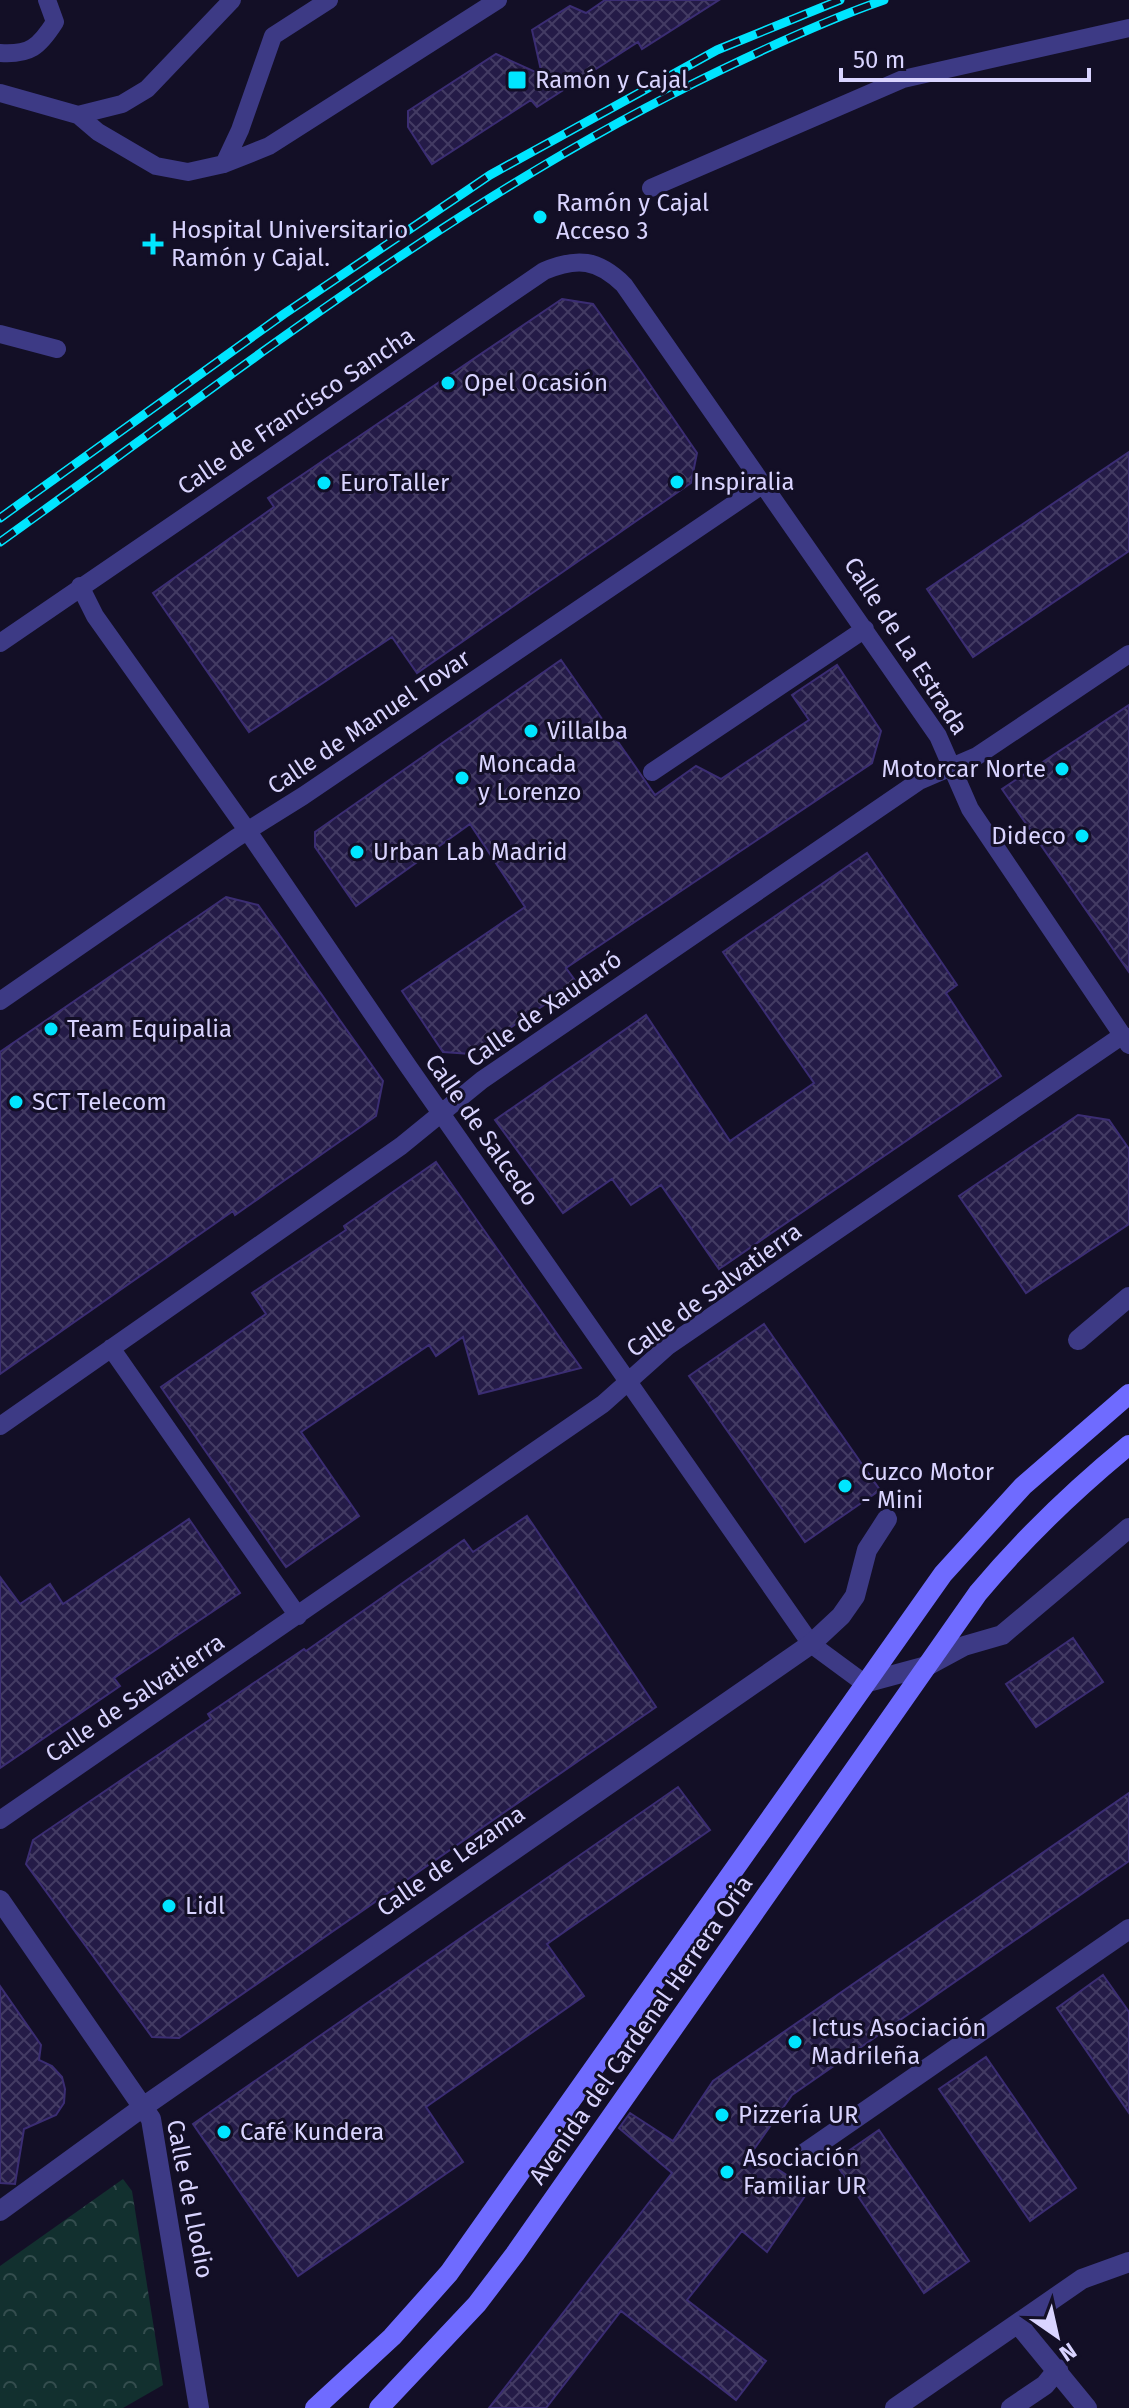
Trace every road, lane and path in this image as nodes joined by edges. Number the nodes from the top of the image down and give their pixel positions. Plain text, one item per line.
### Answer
1 (47, 0) edge
2 (232, 0) edge
3 (329, 0) edge
4 (498, 0) edge
5 (1129, 28) edge
6 (0, 53) edge
7 (0, 93) edge
8 (78, 115) junction
9 (224, 164) junction
10 (651, 188) dead end
11 (624, 285) joint
12 (0, 334) edge
13 (57, 349) dead end
14 (765, 483) junction
15 (80, 586) junction
16 (865, 629) junction
17 (0, 643) edge
18 (1129, 654) edge
19 (953, 768) junction
20 (652, 772) dead end
21 (247, 830) junction
22 (0, 1001) edge
23 (1126, 1040) edge
24 (441, 1112) junction
25 (1129, 1297) edge
26 (1078, 1340) dead end
27 (111, 1348) junction
28 (630, 1381) junction
29 (1129, 1394) edge
30 (0, 1426) edge
31 (1129, 1445) edge
32 (887, 1519) dead end
33 (1129, 1528) edge
34 (298, 1616) junction
35 (811, 1644) junction
36 (927, 1666) junction
37 (864, 1683) junction
38 (0, 1820) edge
39 (0, 1900) edge
40 (1129, 1929) edge
41 (143, 2107) junction
42 (805, 2153) dead end
43 (0, 2211) edge
44 (1129, 2262) edge
45 (1018, 2324) junction
46 (1058, 2369) junction
47 (199, 2408) edge
48 (315, 2408) edge
49 (379, 2408) edge
50 (895, 2408) edge
51 (1011, 2408) edge
52 (1087, 2408) edge

1 - 6 lane
2 - 8 lane
3 - 9 lane
4 - 9 lane
5 - 10 lane
7 - 8 lane
8 - 9 lane
11 - 14 lane, Calle de La Estrada
11 - 15 lane, Calle de Francisco Sancha
12 - 13 lane
14 - 16 lane, Calle de La Estrada
14 - 21 lane, Calle de Manuel Tovar
15 - 17 lane, Calle de Francisco Sancha
15 - 21 lane, Calle de Salcedo
16 - 19 lane, Calle de La Estrada
16 - 20 lane
18 - 19 lane, Calle de Xaudaró
19 - 23 lane, Calle de La Estrada
19 - 24 lane, Calle de Xaudaró
21 - 22 lane, Calle de Manuel Tovar
21 - 24 lane, Calle de Salcedo
23 - 28 lane, Calle de Salvatierra
24 - 27 lane, Calle de Xaudaró
24 - 28 lane, Calle de Salcedo
25 - 26 street
27 - 30 lane, Calle de Xaudaró
27 - 34 lane
28 - 34 lane, Calle de Salvatierra
28 - 35 lane, Calle de Salcedo
29 - 37 main road, Avenida del Cardenal Herrera Oria
31 - 36 main road, Avenida del Cardenal Herrera Oria
32 - 35 street, Calle de Lezama
33 - 36 street, Avenida del Cardenal Herrera Oria
34 - 38 lane, Calle de Salvatierra
35 - 37 lane, Calle de Salcedo
35 - 41 street, Calle de Lezama
36 - 37 street, Avenida del Cardenal Herrera Oria
36 - 49 main road, Avenida del Cardenal Herrera Oria
37 - 48 main road, Avenida del Cardenal Herrera Oria
39 - 41 street, Calle de Llodio
40 - 42 street
41 - 43 street, Calle de Lezama
41 - 47 street, Calle de Llodio
44 - 45 street
45 - 46 street
45 - 50 street
46 - 51 street
46 - 52 street

